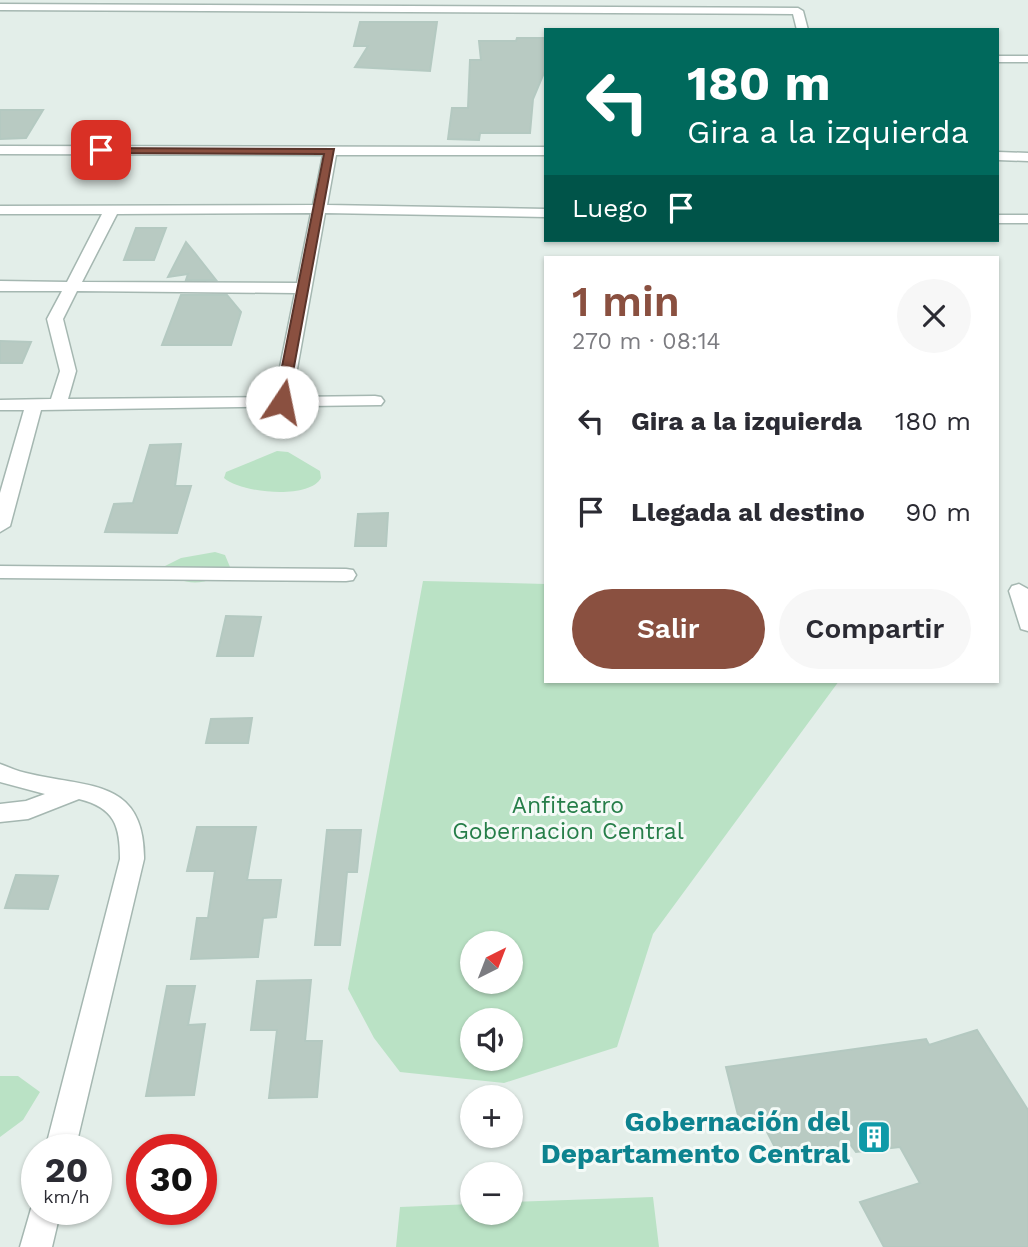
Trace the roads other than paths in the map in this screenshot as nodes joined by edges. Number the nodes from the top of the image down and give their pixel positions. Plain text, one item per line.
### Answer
1 (0, 7) edge
2 (802, 28) edge
3 (999, 59) edge
4 (1028, 59) edge
5 (0, 150) edge
6 (330, 151) junction
7 (544, 151) edge
8 (999, 156) edge
9 (1028, 157) edge
10 (319, 209) junction
11 (0, 210) edge
12 (111, 211) junction
13 (544, 214) edge
14 (999, 219) edge
15 (1028, 219) edge
16 (0, 286) edge
17 (73, 286) junction
18 (304, 288) junction
19 (375, 401) dead end
20 (282, 402) junction
21 (0, 405) edge
22 (34, 405) junction
23 (58, 405) junction
24 (0, 526) edge
25 (0, 572) edge
26 (346, 575) dead end
27 (1019, 591) dead end
28 (1028, 624) edge
29 (0, 773) edge
30 (78, 790) junction
31 (0, 813) edge
32 (64, 1134) edge
33 (42, 1225) edge
34 (36, 1247) edge

1 - 2 street
3 - 4 street
5 - 6 street
6 - 7 street
6 - 10 street
8 - 9 street
10 - 12 street
10 - 13 street
10 - 18 street
11 - 12 street
12 - 17 street
14 - 15 street
16 - 17 street
17 - 18 street
17 - 23 street
18 - 20 street
19 - 20 street
20 - 23 street
21 - 22 street
22 - 23 street
22 - 24 street
25 - 26 street
27 - 28 street
29 - 30 street
30 - 31 street
30 - 32 street
33 - 34 street

